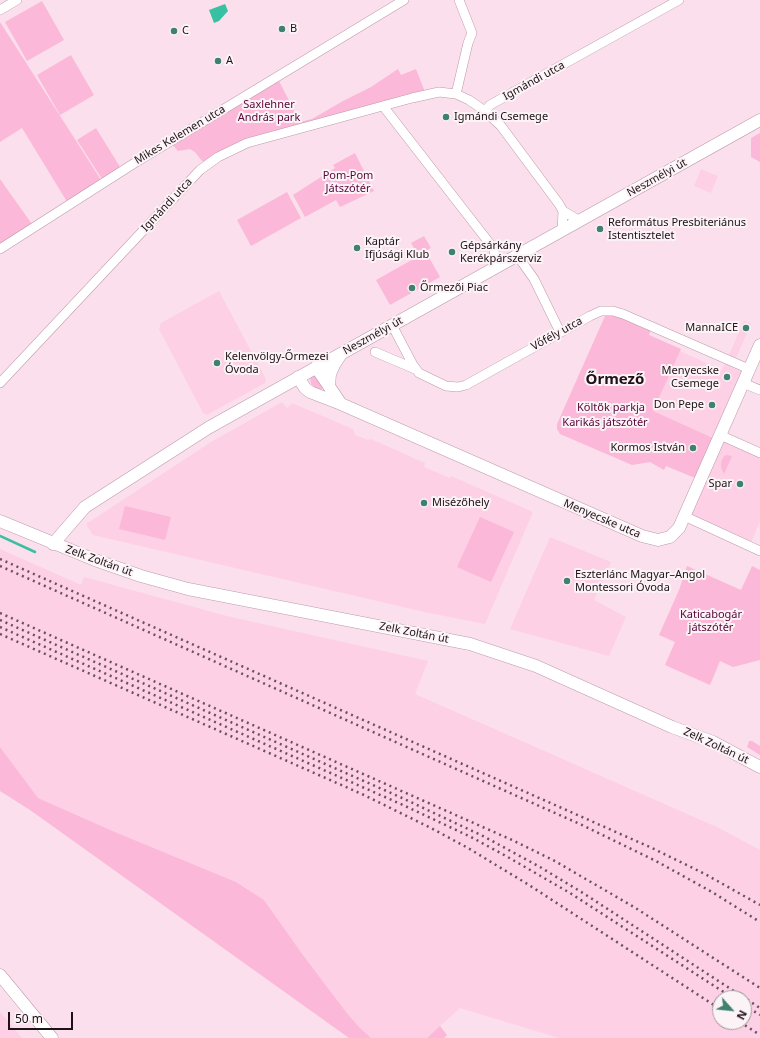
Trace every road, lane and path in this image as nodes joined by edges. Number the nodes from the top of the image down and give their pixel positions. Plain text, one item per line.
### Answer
1 (17, 0) edge
2 (404, 0) edge
3 (459, 0) edge
4 (679, 0) edge
5 (0, 10) edge
6 (456, 94) junction
7 (383, 106) junction
8 (485, 111) junction
9 (760, 120) edge
10 (563, 211) junction
11 (580, 221) junction
12 (562, 231) junction
13 (0, 249) edge
14 (522, 262) dead end
15 (500, 265) junction
16 (392, 325) junction
17 (560, 332) junction
18 (760, 345) edge
19 (375, 352) dead end
20 (342, 353) junction
21 (316, 367) junction
22 (415, 369) junction
23 (749, 369) junction
24 (298, 377) junction
25 (0, 383) edge
26 (743, 383) junction
27 (329, 386) junction
28 (760, 390) edge
29 (341, 404) junction
30 (720, 435) junction
31 (760, 453) edge
32 (684, 516) junction
33 (0, 521) edge
34 (53, 544) junction
35 (760, 551) edge
36 (760, 767) edge
37 (0, 975) edge
38 (52, 1038) edge

1 - 5 street
2 - 13 street, Mikes Kelemen utca
3 - 6 street
4 - 8 street, Igmándi utca
6 - 7 street, Igmándi utca
6 - 8 street, Igmándi utca
7 - 15 street
7 - 25 street, Igmándi utca
8 - 10 street
9 - 11 street, Neszmélyi út
10 - 11 street
10 - 12 street
11 - 12 street, Neszmélyi út
12 - 15 street, Neszmélyi út
14 - 17 street
15 - 16 street, Neszmélyi út
16 - 20 street, Neszmélyi út
16 - 22 street, Vőfély utca
17 - 22 street, Vőfély utca
17 - 23 street, Vőfély utca
18 - 23 street, Menyecske utca
19 - 22 street
20 - 21 street, Neszmélyi út
20 - 27 street
21 - 24 street, Neszmélyi út
21 - 27 street
23 - 26 street, Menyecske utca
24 - 29 street, Menyecske utca
24 - 34 street, Neszmélyi út
26 - 28 street
26 - 30 street, Menyecske utca
27 - 29 street
29 - 32 street, Menyecske utca
30 - 31 street
30 - 32 street, Menyecske utca
32 - 35 street
33 - 34 street
34 - 36 street, Zelk Zoltán út
37 - 38 street

